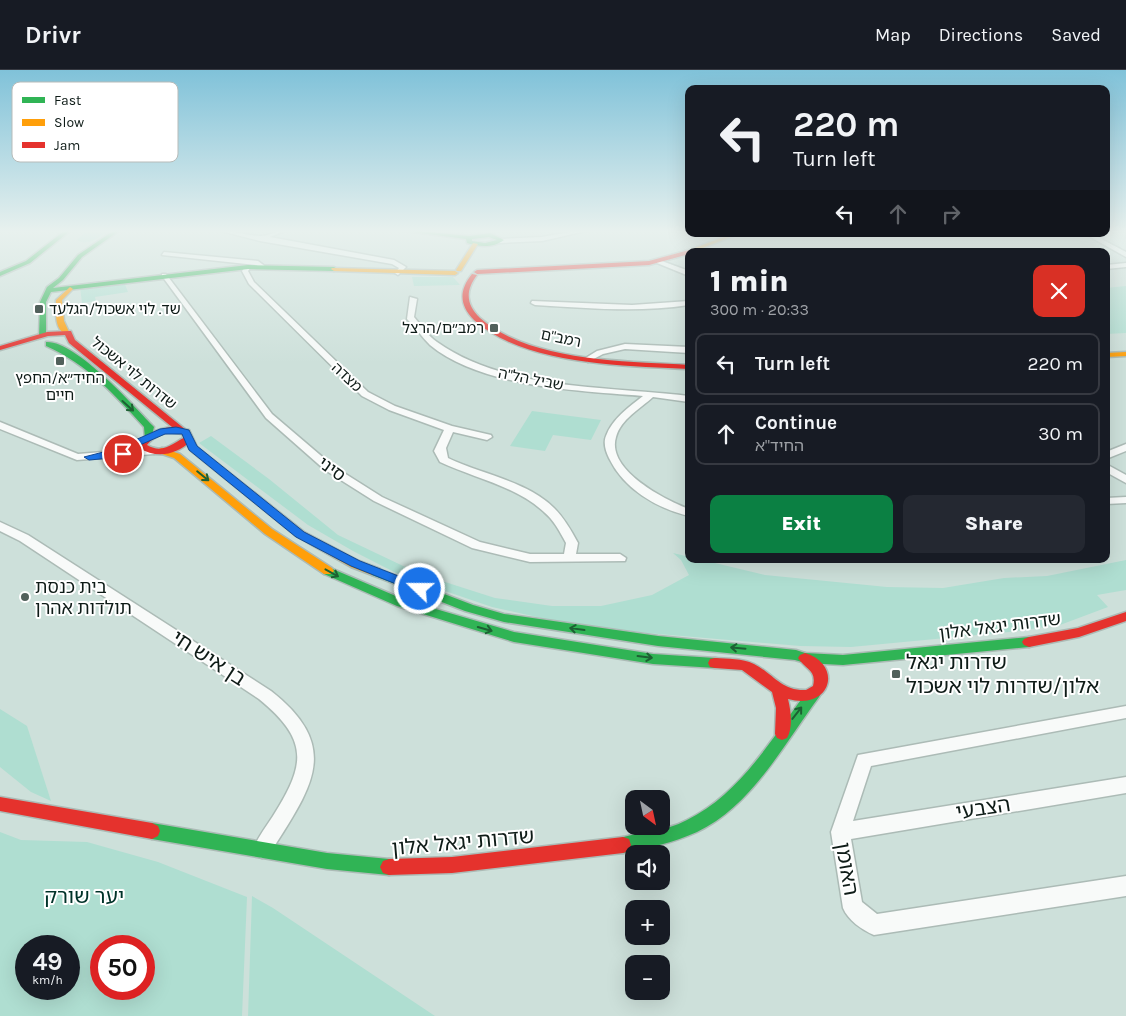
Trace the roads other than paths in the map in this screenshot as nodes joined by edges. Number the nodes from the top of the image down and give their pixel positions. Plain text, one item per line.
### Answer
1 (63, 275) edge
2 (76, 275) edge
3 (163, 275) edge
4 (164, 275) edge
5 (247, 275) edge
6 (467, 275) edge
7 (74, 285) junction
8 (52, 287) junction
9 (413, 299) dead end
10 (536, 302) dead end
11 (685, 304) edge
12 (67, 335) junction
13 (43, 341) junction
14 (685, 350) edge
15 (1126, 354) edge
16 (1110, 355) edge
17 (588, 358) junction
18 (685, 367) edge
19 (650, 396) junction
20 (685, 399) edge
21 (0, 425) edge
22 (450, 428) junction
23 (185, 435) junction
24 (487, 437) dead end
25 (147, 438) junction
26 (1126, 447) edge
27 (158, 451) junction
28 (1110, 454) edge
29 (89, 457) junction
30 (1110, 469) edge
31 (1126, 480) edge
32 (1126, 500) edge
33 (1110, 501) edge
34 (685, 512) edge
35 (0, 526) edge
36 (620, 558) dead end
37 (569, 559) junction
38 (1126, 616) edge
39 (786, 654) junction
40 (805, 658) junction
41 (875, 658) junction
42 (770, 682) junction
43 (823, 682) junction
44 (779, 690) junction
45 (814, 694) junction
46 (1126, 712) edge
47 (782, 734) junction
48 (1126, 785) edge
49 (0, 804) edge
50 (0, 811) edge
51 (47, 813) junction
52 (840, 832) junction
53 (262, 848) junction
54 (1126, 886) edge

1 - 8 main road
2 - 7 main road
3 - 7 main road
4 - 37 street, סיני
5 - 22 street, מצדה
6 - 17 main road, רמב"ם
7 - 8 main road
7 - 12 main road
8 - 13 main road
9 - 19 street, שביל הל"ה
10 - 11 street
12 - 13 main road
12 - 23 main road, שדרות לוי אשכול
13 -> 25 main road, שדרות לוי אשכול
14 - 17 street
15 - 16 main road
17 - 18 main road, רמב"ם
19 - 20 street, שביל הל"ה
19 - 34 street
21 - 29 street
22 - 24 street, מצדה
22 - 37 street
23 - 25 main road
23 - 27 main road
39 -> 23 main road, שדרות לוי אשכול
25 - 27 main road
25 - 29 street
26 - 28 street
27 - 29 street
27 -> 42 main road
30 - 31 street
32 - 33 street
35 - 53 street, בן איש חי
36 - 37 street, סיני
38 - 41 main road, שדרות יגאל אלון
39 - 40 main road
39 - 42 main road
40 - 41 main road, שדרות יגאל אלון
40 - 43 main road
41 - 43 main road, שדרות יגאל אלון
42 - 44 main road
43 - 45 main road
44 - 45 main road
44 - 47 main road
47 -> 45 main road, שדרות יגאל אלון
46 - 52 street, האומן
47 - 53 main road, שדרות יגאל אלון
48 - 52 street, הצבעי
49 - 51 main road, שדרות יגאל אלון
50 - 51 main road, שדרות יגאל אלון
51 - 53 main road, שדרות יגאל אלון
52 - 54 street, האומן

